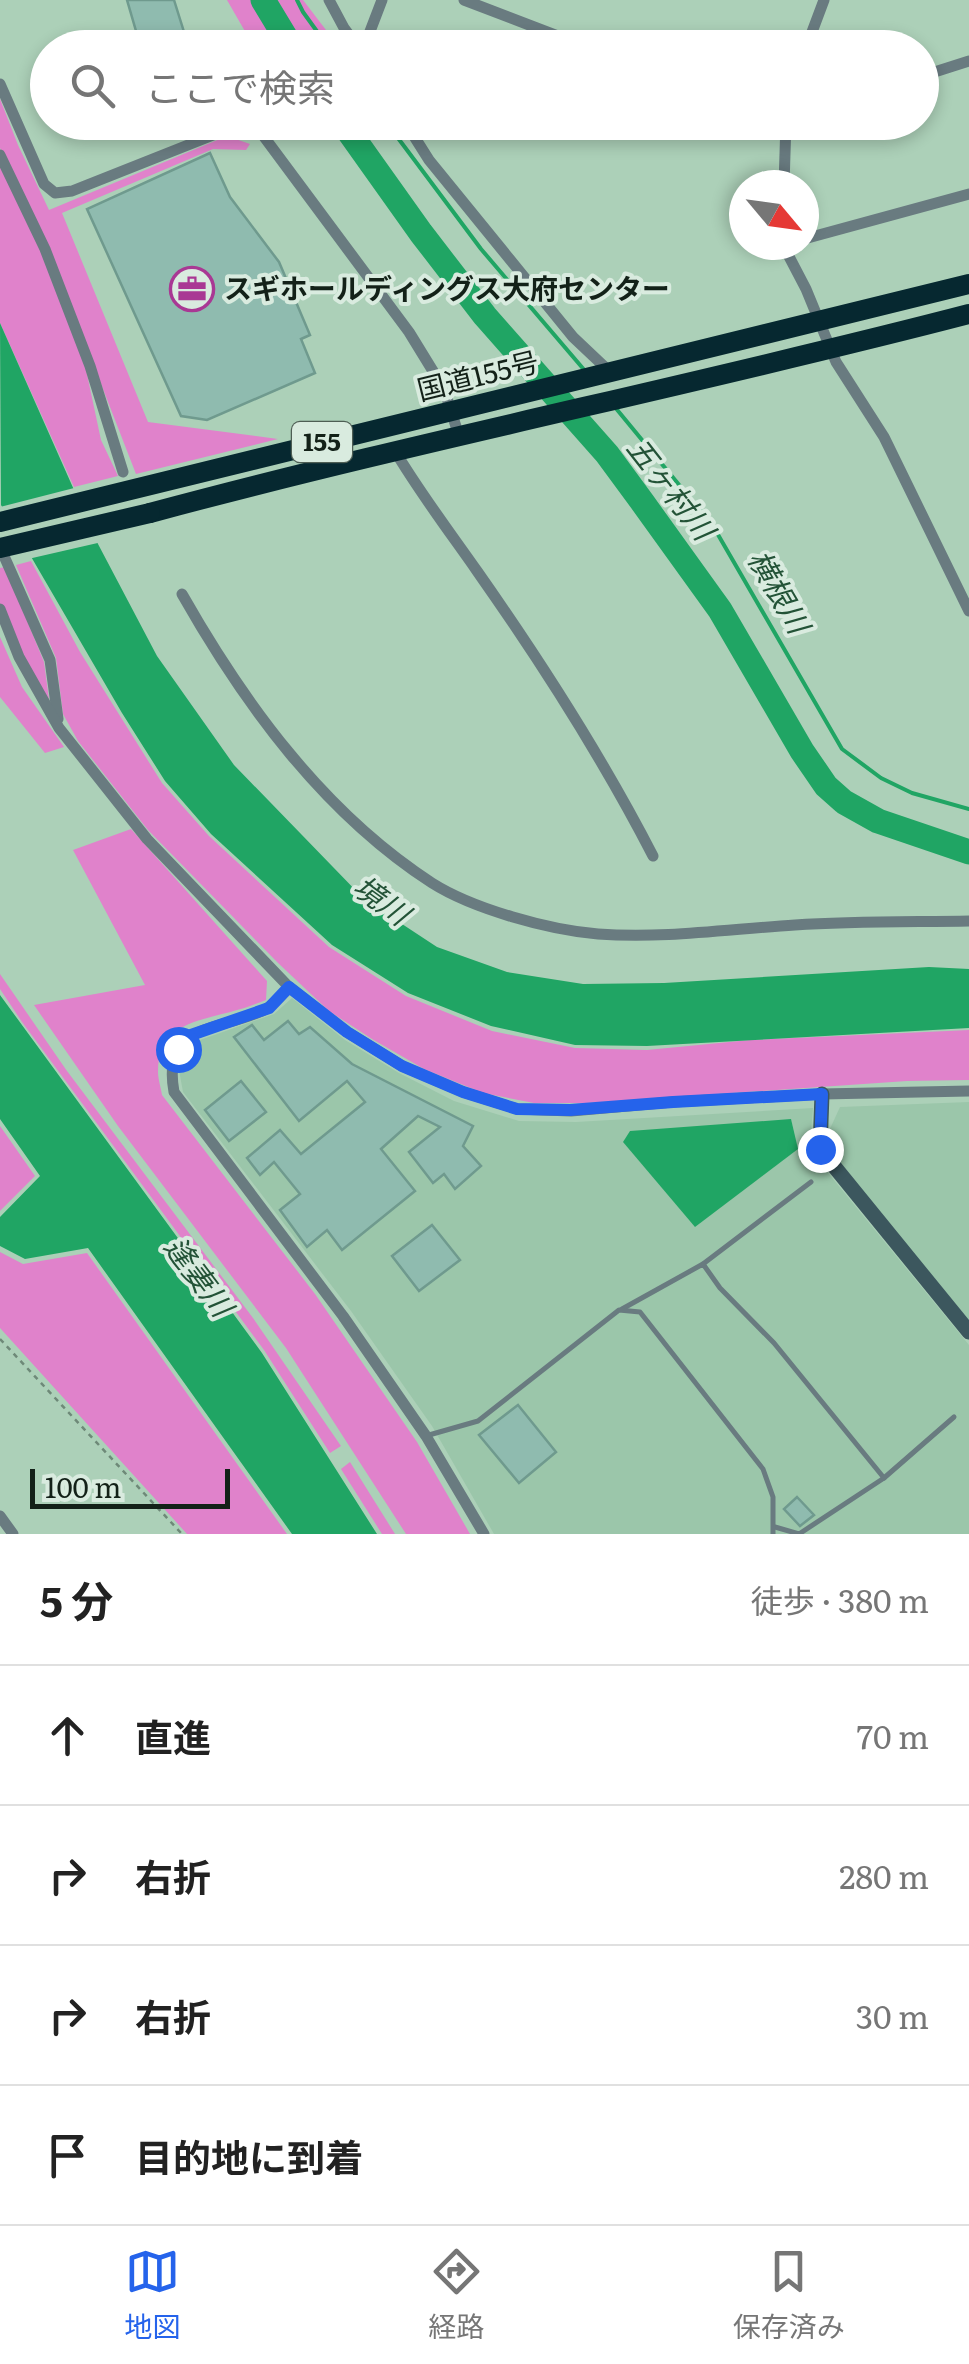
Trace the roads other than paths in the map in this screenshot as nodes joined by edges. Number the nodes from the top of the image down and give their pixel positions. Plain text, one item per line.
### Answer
1 (329, 0) edge
2 (382, 0) edge
3 (464, 0) edge
4 (824, 0) edge
5 (345, 30) edge
6 (370, 30) edge
7 (542, 30) edge
8 (813, 30) edge
9 (969, 61) edge
10 (939, 71) edge
11 (0, 84) edge
12 (204, 140) edge
13 (264, 140) edge
14 (416, 140) edge
15 (785, 140) edge
16 (0, 155) edge
17 (784, 170) edge
18 (969, 194) edge
19 (819, 234) edge
20 (791, 260) edge
21 (969, 284) edge
22 (969, 314) edge
23 (819, 321) junction
24 (831, 350) junction
25 (607, 373) junction
26 (451, 411) junction
27 (458, 436) junction
28 (395, 451) junction
29 (121, 482) junction
30 (0, 522) edge
31 (0, 547) edge
32 (182, 594) dead end
33 (0, 608) edge
34 (969, 611) edge
35 (59, 728) junction
36 (653, 856) dead end
37 (969, 922) edge
38 (289, 987) junction
39 (969, 1091) edge
40 (822, 1094) junction
41 (811, 1182) dead end
42 (703, 1264) junction
43 (619, 1310) junction
44 (969, 1332) edge
45 (954, 1418) dead end
46 (426, 1436) junction
47 (884, 1478) junction
48 (0, 1516) edge
49 (774, 1530) edge
50 (13, 1534) edge
51 (484, 1534) edge

1 - 5 street
2 - 6 street
3 - 7 street
4 - 8 street
9 - 10 street
11 - 12 street
13 - 26 street
14 - 25 street
15 - 17 street
16 - 29 street
18 - 19 street
20 - 23 street
21 - 23 highway, 国道155号 / 155
22 - 24 highway, 国道155号 / 155
23 - 24 street
23 - 25 highway, 国道155号 / 155
24 - 27 highway, 国道155号 / 155
24 - 34 street
25 - 26 highway, 国道155号 / 155
26 - 27 street
26 - 29 highway, 国道155号 / 155
27 - 28 highway, 国道155号 / 155
28 - 31 highway, 国道155号 / 155, bridge
28 - 36 street
29 - 30 highway, 国道155号 / 155
31 - 35 street
32 - 37 street
33 - 35 street
35 - 38 street
38 - 40 street
38 - 46 street
39 - 40 street
40 - 44 street
41 - 42 lane
42 - 43 lane
42 - 47 lane
43 - 46 lane
43 - 49 lane
45 - 47 lane
46 - 51 street
47 - 49 lane
48 - 50 street

